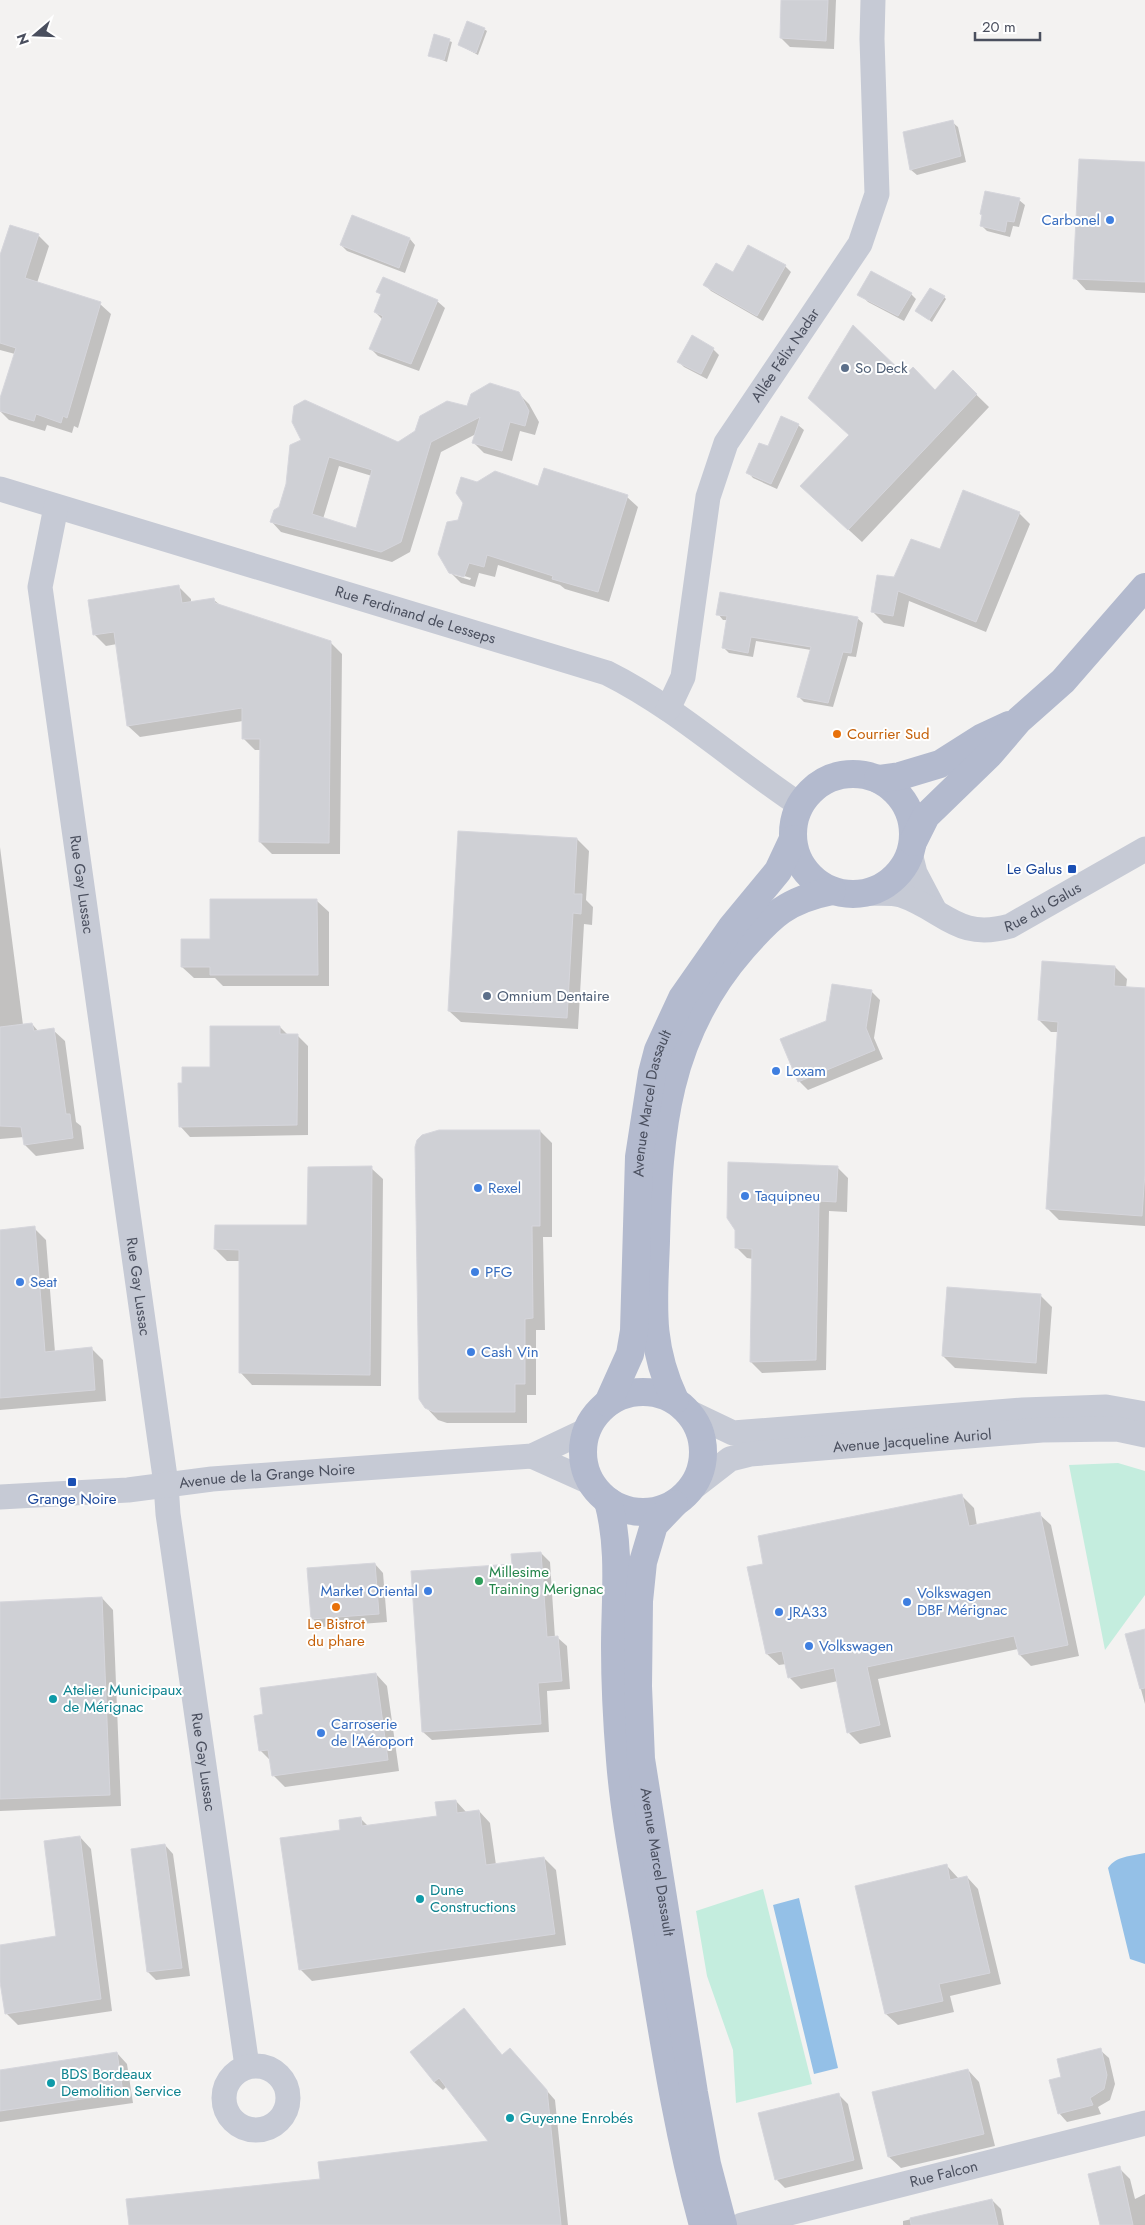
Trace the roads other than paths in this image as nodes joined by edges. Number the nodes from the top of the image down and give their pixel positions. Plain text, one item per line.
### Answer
1 (873, 0) edge
2 (0, 489) edge
3 (56, 507) junction
4 (1145, 587) edge
5 (668, 709) junction
6 (1019, 720) junction
7 (878, 779) junction
8 (800, 805) junction
9 (793, 839) junction
10 (912, 847) junction
11 (1145, 850) edge
12 (832, 891) junction
13 (866, 893) junction
14 (935, 911) junction
15 (608, 1403) junction
16 (682, 1406) junction
17 (1145, 1414) edge
18 (587, 1430) junction
19 (1145, 1435) edge
20 (532, 1456) junction
21 (166, 1484) junction
22 (600, 1492) junction
23 (0, 1497) edge
24 (682, 1497) junction
25 (247, 2066) dead end
26 (1145, 2123) edge
27 (704, 2225) edge
28 (723, 2225) edge
29 (742, 2225) edge

1 - 5 street, Allée Félix Nadar
2 - 3 street, Rue Ferdinand de Lesseps
3 - 5 street, Rue Ferdinand de Lesseps
3 - 21 street, Rue Gay Lussac
4 - 6 main road
5 - 8 street, Rue Ferdinand de Lesseps
6 - 7 main road
6 - 10 main road
7 - 8 main road
7 - 10 main road
8 - 9 main road
9 - 12 main road
9 - 15 main road, Avenue Marcel Dassault
10 - 13 main road
10 - 14 street, Rue du Galus
11 - 14 street, Rue du Galus
12 - 13 main road
12 - 16 main road, Avenue Marcel Dassault
13 - 14 street, Rue du Galus
15 - 16 main road
15 - 18 main road
16 - 17 street, Avenue Jacqueline Auriol
16 - 24 main road
18 - 20 street, Avenue de la Grange Noire
18 - 22 main road
19 - 24 street, Avenue Jacqueline Auriol
20 - 21 street, Avenue de la Grange Noire
20 - 22 street, Avenue de la Grange Noire
21 - 23 street, Avenue de la Grange Noire
21 - 25 street, Rue Gay Lussac
22 - 24 main road
22 - 27 main road, Avenue Marcel Dassault
24 - 28 main road, Avenue Marcel Dassault
26 - 29 street, Rue Falcon

